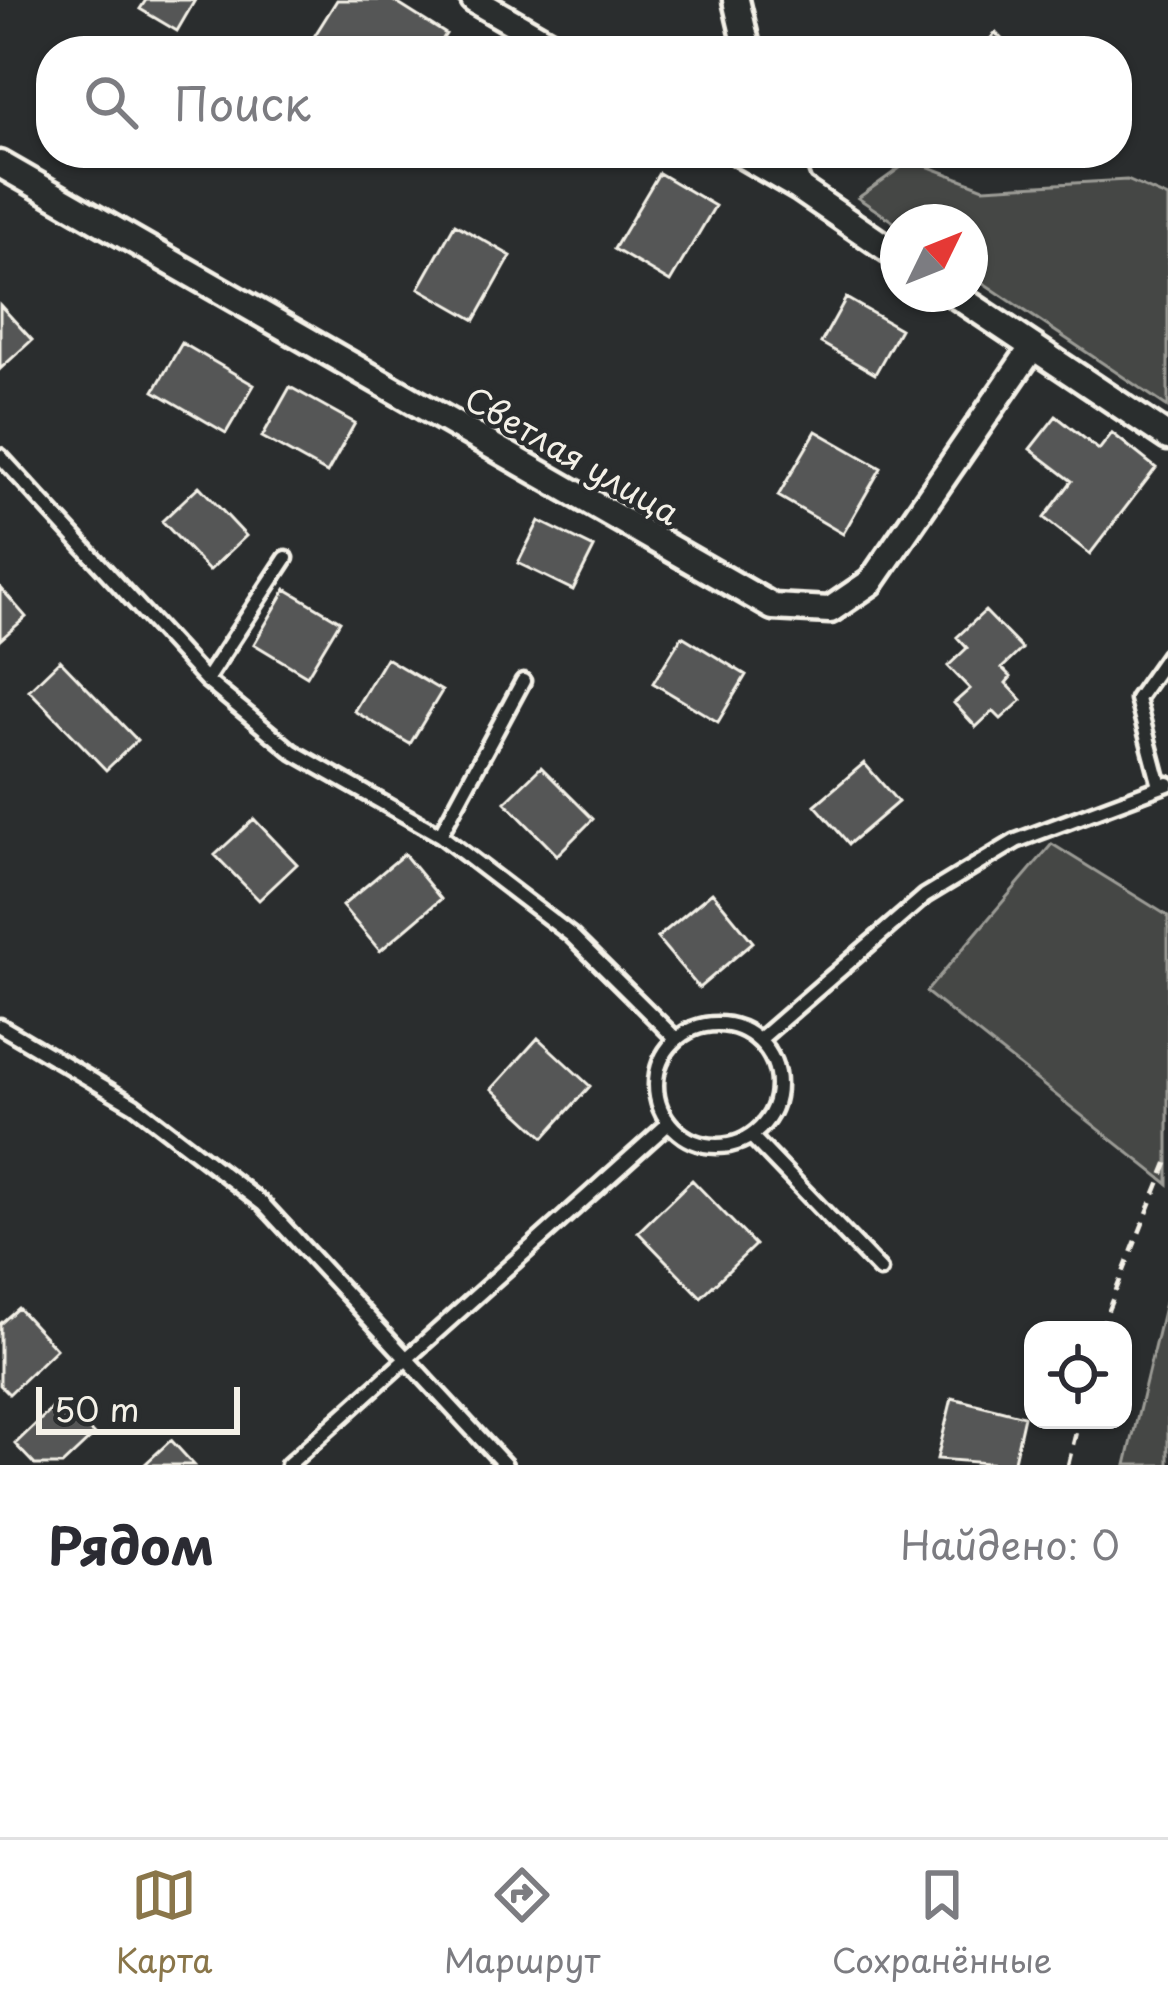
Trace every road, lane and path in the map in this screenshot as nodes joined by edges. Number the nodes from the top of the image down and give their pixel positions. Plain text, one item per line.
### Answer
1 (474, 0) edge
2 (736, 0) edge
3 (536, 36) edge
4 (744, 36) edge
5 (0, 164) edge
6 (765, 168) edge
7 (792, 168) edge
8 (799, 188) junction
9 (880, 244) edge
10 (980, 312) edge
11 (1032, 348) junction
12 (1168, 437) edge
13 (0, 456) edge
14 (286, 558) dead end
15 (1168, 656) edge
16 (206, 680) junction
17 (523, 681) dead end
18 (1164, 785) edge
19 (440, 836) junction
20 (0, 1026) edge
21 (676, 1039) junction
22 (758, 1040) junction
23 (668, 1124) junction
24 (752, 1137) junction
25 (1168, 1161) edge
26 (880, 1270) dead end
27 (1104, 1321) edge
28 (404, 1358) junction
29 (1076, 1429) edge
30 (288, 1465) edge
31 (505, 1465) edge
32 (1068, 1465) edge

1 - 3 street
2 - 4 street
5 - 11 street, Светлая улица
6 - 8 street
7 - 8 street
8 - 9 street
10 - 11 street
11 - 12 street
13 - 16 lane
14 - 16 lane
15 - 18 lane
16 - 19 lane
17 - 19 lane
18 - 22 lane
19 - 21 lane
20 - 28 lane
21 - 22 lane
21 - 23 lane
22 - 24 lane
23 - 24 lane
23 - 28 lane
24 - 26 lane
25 - 27 path
28 - 30 lane
28 - 31 lane
29 - 32 path

